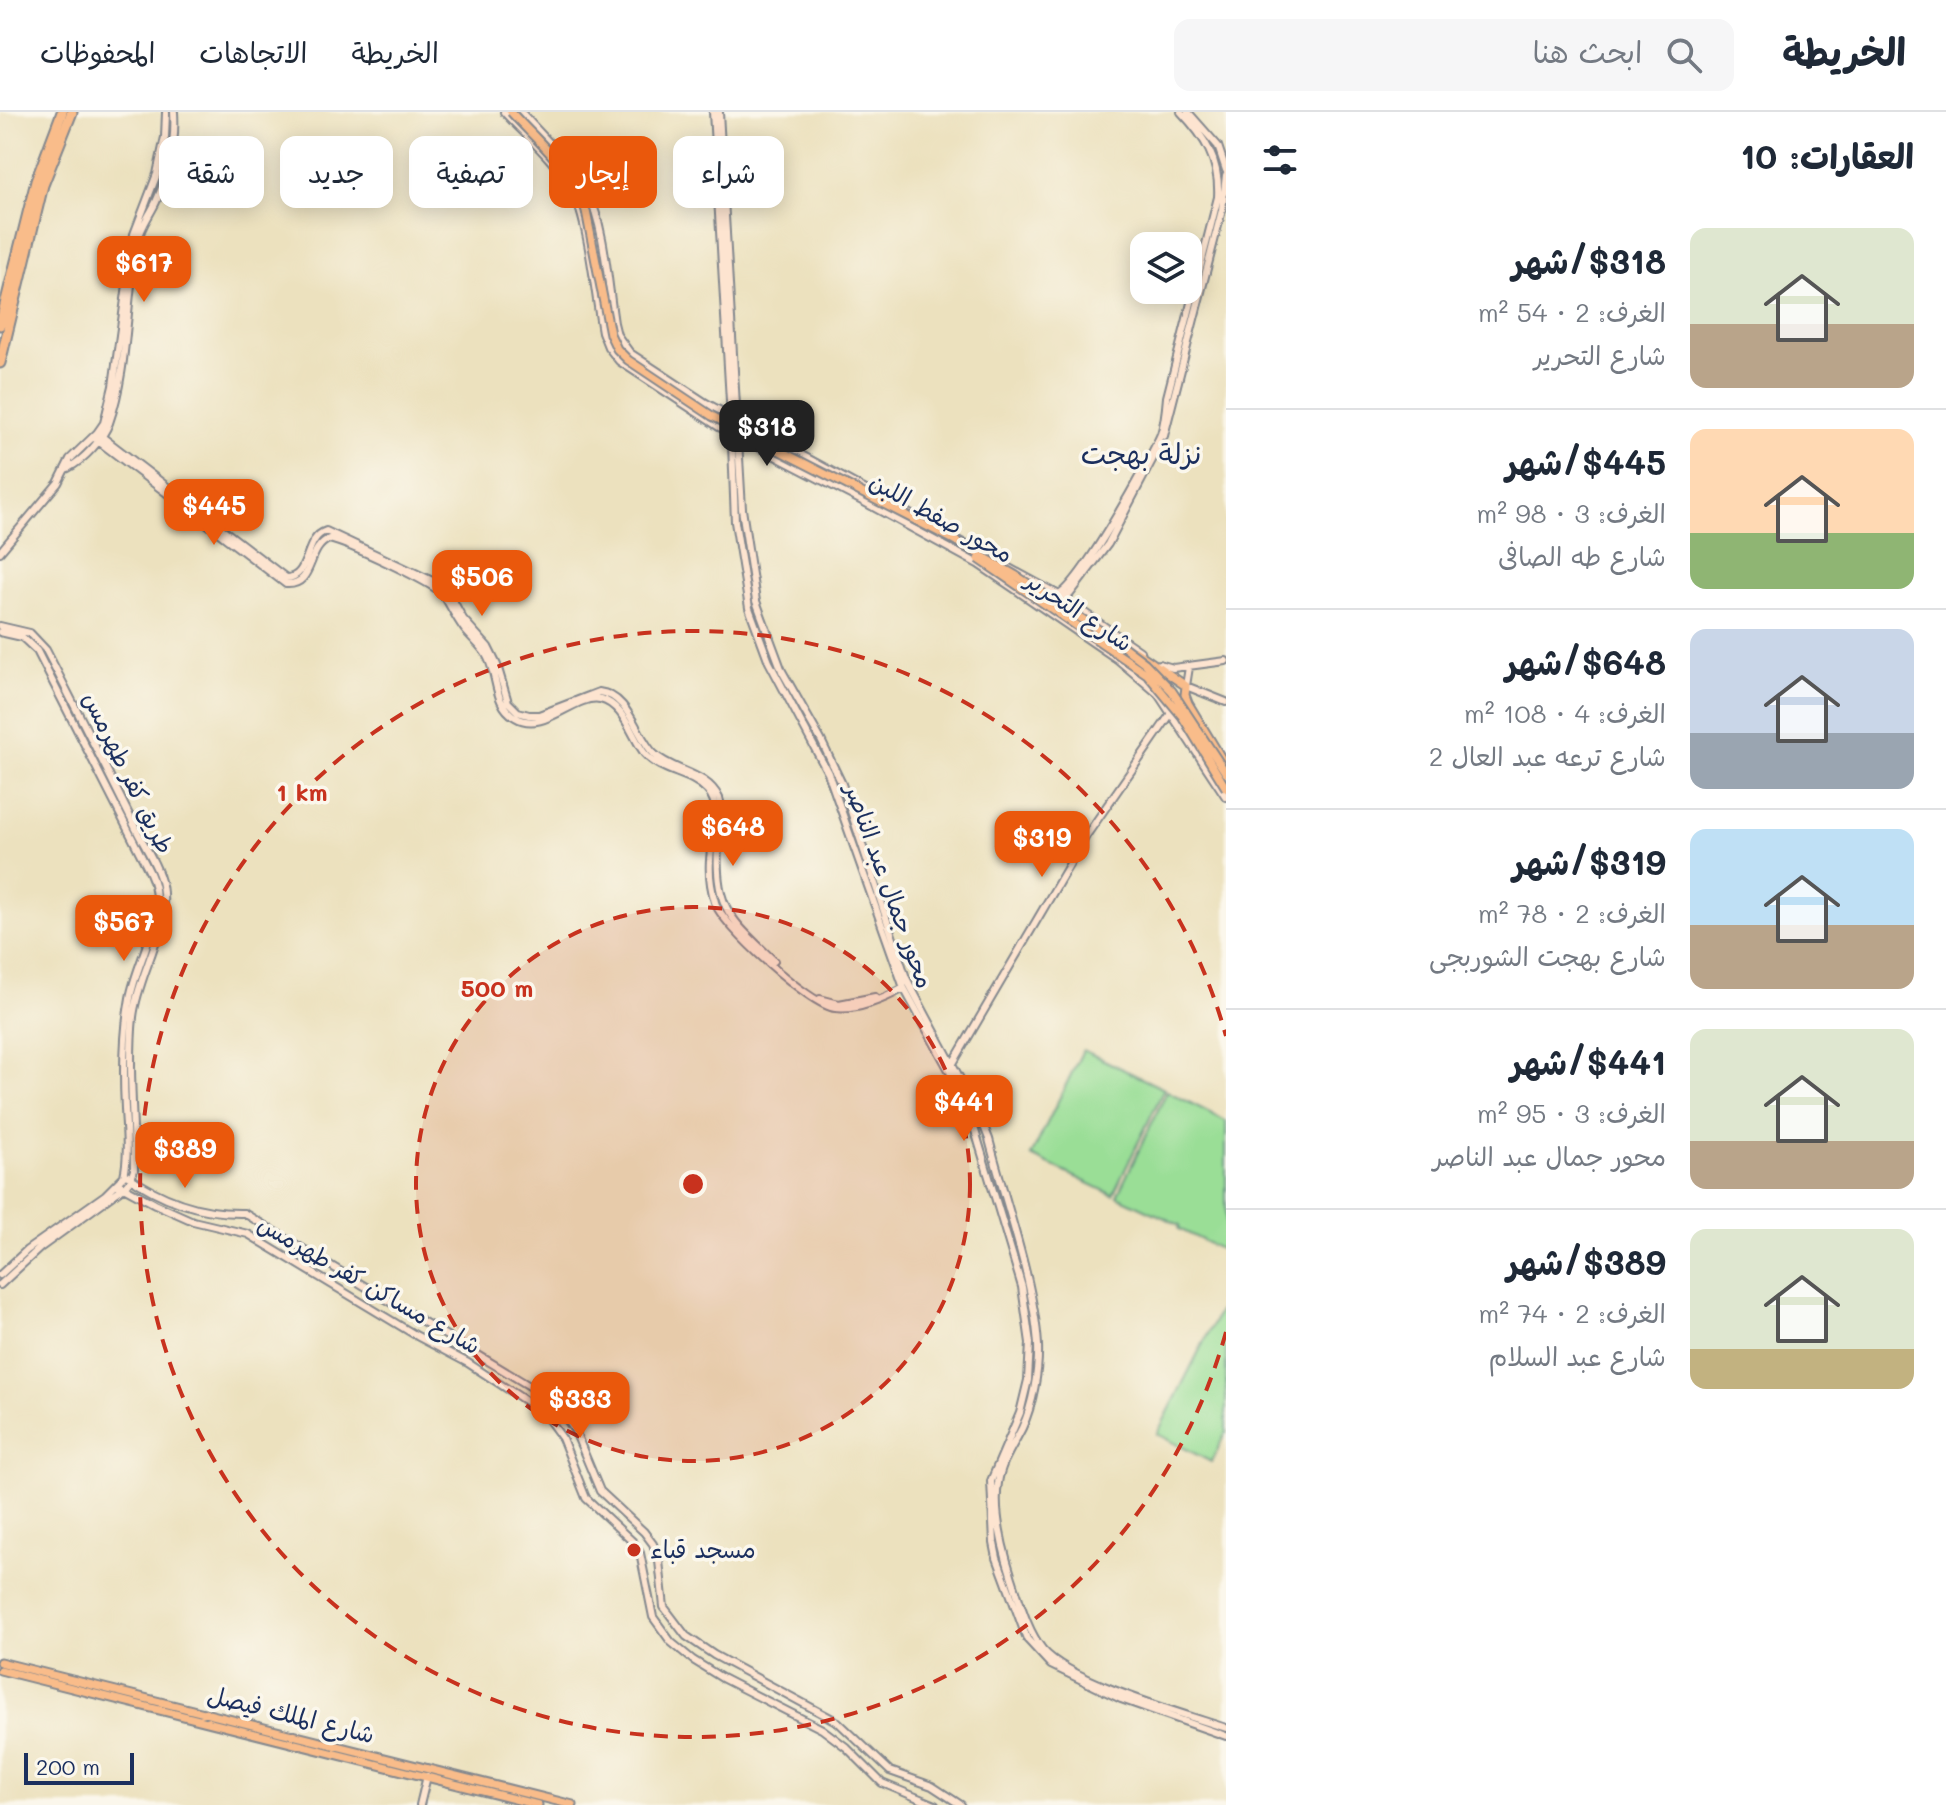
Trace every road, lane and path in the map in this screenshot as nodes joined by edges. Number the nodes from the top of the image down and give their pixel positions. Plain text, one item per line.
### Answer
1 (59, 112) edge
2 (72, 112) edge
3 (166, 112) edge
4 (174, 112) edge
5 (508, 112) edge
6 (521, 112) edge
7 (716, 112) edge
8 (1181, 112) edge
9 (1188, 112) edge
10 (1207, 136) junction
11 (47, 159) junction
12 (1226, 172) edge
13 (138, 228) junction
14 (1202, 272) joint
15 (15, 283) junction
16 (1194, 304) edge
17 (0, 325) edge
18 (0, 363) edge
19 (734, 420) junction
20 (735, 435) junction
21 (97, 437) junction
22 (198, 512) junction
23 (0, 552) edge
24 (424, 579) junction
25 (1059, 597) junction
26 (1033, 603) junction
27 (0, 626) edge
28 (0, 632) edge
29 (1118, 637) junction
30 (1226, 661) edge
31 (1187, 667) junction
32 (1186, 686) junction
33 (1226, 702) edge
34 (1172, 712) junction
35 (1226, 766) edge
36 (1226, 776) edge
37 (1226, 788) edge
38 (1226, 797) edge
39 (903, 987) junction
40 (953, 1063) junction
41 (949, 1070) junction
42 (128, 1177) junction
43 (121, 1186) junction
44 (0, 1275) edge
45 (0, 1285) edge
46 (1009, 1579) junction
47 (0, 1662) edge
48 (0, 1670) edge
49 (1226, 1728) edge
50 (1226, 1736) edge
51 (427, 1776) junction
52 (497, 1791) junction
53 (510, 1794) junction
54 (420, 1805) edge
55 (538, 1805) edge
56 (573, 1805) edge
57 (935, 1805) edge
58 (961, 1805) edge

1 - 11 highway
2 - 11 highway
3 - 13 street
4 - 13 street
5 - 20 street, شارع التحرير
5 - 25 main road, محور صفط اللبن, bridge
5 - 37 main road, محور صفط اللبن, bridge
6 - 19 street, شارع التحرير
7 - 19 street
8 - 10 street
9 - 10 street
10 - 12 street
10 - 14 street
11 - 15 highway
12 - 14 street
13 - 21 street
15 - 17 highway
15 - 18 highway
16 - 25 street
19 - 20 street
19 - 25 street, شارع التحرير
20 - 26 street, شارع التحرير
20 - 39 street, محور جمال عبد الناصر
20 - 40 street, محور جمال عبد الناصر
21 - 22 street
21 - 23 street
22 - 24 street
22 - 24 street
24 - 39 street
25 - 26 street
25 - 29 street, شارع التحرير
25 - 32 main road, bridge
25 - 36 main road, محور صفط اللبن, bridge
26 - 34 street, شارع التحرير
27 - 42 street, طريق كفر طهرمس
28 - 42 street, طريق كفر طهرمس
29 - 31 street, شارع التحرير
29 - 36 street
30 - 31 street
31 - 32 street
32 - 33 street
32 - 35 main road, bridge
34 - 38 street, شارع التحرير
34 - 40 street
39 - 41 street, محور جمال عبد الناصر
40 - 41 street
40 - 46 street, محور جمال عبد الناصر
41 - 46 street, محور جمال عبد الناصر
42 - 43 street
42 - 58 street
43 - 44 street
43 - 45 street
43 - 57 street, شارع مساكن كفر طهرمس
46 - 49 street, محور جمال عبد الناصر
46 - 50 street, محور جمال عبد الناصر
47 - 52 main road, شارع الملك فيصل
48 - 51 main road, شارع الملك فيصل
51 - 52 main road, شارع الملك فيصل
51 - 54 street
52 - 53 main road, شارع الملك فيصل
53 - 55 main road, شارع الملك فيصل
53 - 56 main road, شارع الملك فيصل

